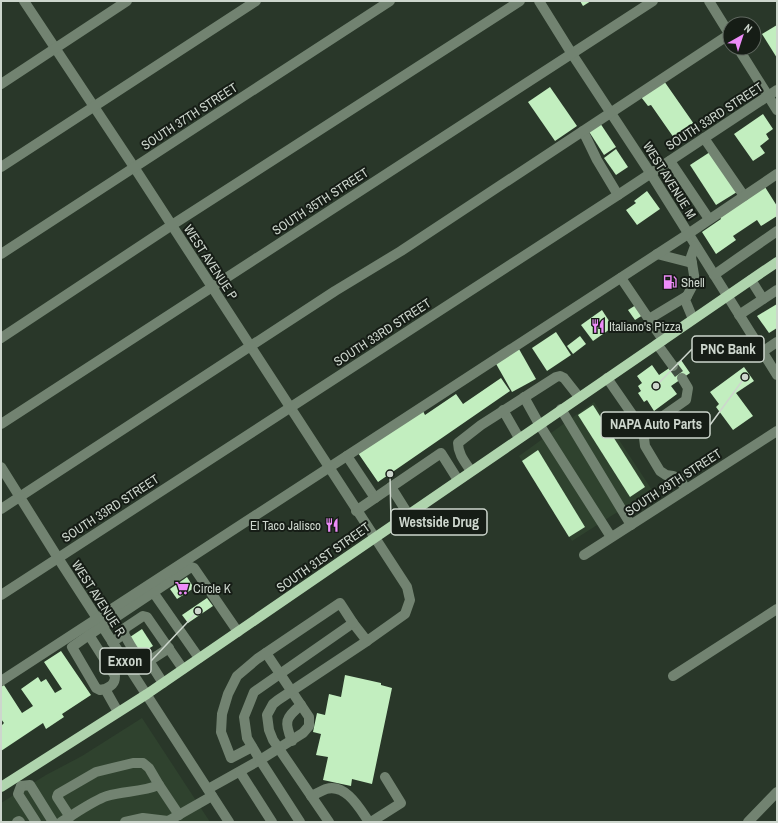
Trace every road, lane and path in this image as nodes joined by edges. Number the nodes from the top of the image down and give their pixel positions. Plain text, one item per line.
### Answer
1 (24, 1) edge
2 (127, 1) edge
3 (256, 1) edge
4 (390, 1) edge
5 (520, 1) edge
6 (539, 1) edge
7 (653, 1) edge
8 (709, 1) edge
9 (722, 21) edge
10 (722, 39) edge
11 (55, 48) junction
12 (572, 54) junction
13 (744, 56) edge
14 (1, 84) edge
15 (773, 93) edge
16 (94, 107) junction
17 (777, 110) edge
18 (611, 113) junction
19 (583, 131) junction
20 (704, 138) junction
21 (670, 161) junction
22 (1, 167) edge
23 (134, 167) junction
24 (651, 174) junction
25 (777, 174) edge
26 (618, 195) junction
27 (744, 196) junction
28 (709, 220) junction
29 (172, 226) junction
30 (777, 231) edge
31 (688, 234) junction
32 (695, 246) junction
33 (1, 254) edge
34 (657, 254) junction
35 (777, 262) edge
36 (692, 263) junction
37 (714, 275) junction
38 (621, 278) junction
39 (751, 280) junction
40 (211, 287) junction
41 (777, 290) edge
42 (687, 296) junction
43 (727, 296) junction
44 (763, 299) junction
45 (739, 315) junction
46 (649, 319) junction
47 (693, 319) junction
48 (1, 338) edge
49 (660, 342) junction
50 (777, 342) edge
51 (250, 347) junction
52 (762, 352) junction
53 (673, 366) tunnel mouth
54 (777, 375) edge
55 (607, 378) junction
56 (682, 378) tunnel mouth
57 (524, 397) junction
58 (579, 397) junction
59 (290, 408) junction
60 (561, 409) junction
61 (503, 410) junction
62 (1, 424) edge
63 (539, 424) junction
64 (643, 430) junction
65 (777, 431) edge
66 (519, 438) junction
67 (347, 456) junction
68 (1, 467) edge
69 (329, 468) junction
70 (471, 471) junction
71 (458, 480) junction
72 (391, 487) junction
73 (686, 489) junction
74 (19, 497) junction
75 (375, 498) junction
76 (1, 509) edge
77 (356, 511) junction
78 (408, 514) junction
79 (631, 525) junction
80 (611, 537) junction
81 (374, 538) junction
82 (584, 554) dead end
83 (58, 558) junction
84 (153, 592) junction
85 (1, 595) edge
86 (777, 609) edge
87 (99, 622) junction
88 (353, 623) junction
89 (238, 632) junction
90 (124, 634) junction
91 (89, 635) junction
92 (367, 641) junction
93 (112, 642) junction
94 (169, 648) junction
95 (266, 653) junction
96 (199, 658) junction
97 (149, 661) junction
98 (183, 669) junction
99 (280, 674) junction
100 (674, 676) dead end
101 (1, 681) edge
102 (162, 683) junction
103 (105, 689) junction
104 (292, 691) junction
105 (147, 694) junction
106 (301, 705) junction
107 (118, 712) junction
108 (292, 741) junction
109 (252, 747) junction
110 (279, 749) junction
111 (260, 760) junction
112 (240, 772) junction
113 (385, 778) dead end
114 (18, 782) junction
115 (159, 785) junction
116 (1, 787) edge
117 (777, 792) edge
118 (210, 793) junction
119 (311, 796) junction
120 (179, 815) junction
121 (65, 819) edge
122 (169, 821) edge
123 (17, 822) edge
124 (20, 822) edge
125 (36, 822) edge
126 (53, 822) edge
127 (125, 822) edge
128 (228, 822) edge
129 (272, 822) edge
130 (300, 822) edge
131 (329, 822) edge
132 (370, 822) edge
133 (748, 822) edge

1 - 11 street, WEST AVENUE P
2 - 11 street
3 - 16 street
4 - 23 street, SOUTH 37TH STREET
5 - 29 street
6 - 12 street, WEST AVENUE M
7 - 12 street, SOUTH 35TH STREET
8 - 9 street
10 - 18 street
11 - 14 street
11 - 16 street, WEST AVENUE P
12 - 18 street, WEST AVENUE M
12 - 40 street, SOUTH 35TH STREET
13 - 15 street
15 - 17 street
15 - 20 street, SOUTH 33RD STREET
16 - 22 street
16 - 23 street, WEST AVENUE P
18 - 19 street
18 - 24 street, WEST AVENUE M
19 - 26 street
19 - 51 street
20 - 21 street, SOUTH 33RD STREET
20 - 27 street
21 - 24 street, SOUTH 33RD STREET
21 - 28 street
23 - 29 street, WEST AVENUE P
23 - 33 street, SOUTH 37TH STREET
24 - 26 street, SOUTH 33RD STREET
24 - 31 street, WEST AVENUE M
25 - 27 street
26 - 59 street, SOUTH 33RD STREET
27 - 28 street
28 - 31 street
29 - 40 street, WEST AVENUE P
29 - 48 street
30 - 37 street
31 - 32 street, WEST AVENUE M
31 - 34 street
32 - 36 street
32 - 37 street, WEST AVENUE M
34 - 36 street
34 - 38 street
35 - 39 main road, SOUTH 31ST STREET
36 - 42 street
37 - 43 street, WEST AVENUE M
38 - 46 street
38 - 67 street
39 - 43 main road, SOUTH 31ST STREET
39 - 44 street
40 - 51 street, WEST AVENUE P
40 - 62 street, SOUTH 35TH STREET
41 - 44 street
42 - 46 street
42 - 47 street
43 - 45 street, WEST AVENUE M
43 - 47 main road, SOUTH 31ST STREET
44 - 45 street
45 - 52 street, WEST AVENUE M
46 - 49 street
47 - 49 main road, SOUTH 31ST STREET
49 - 53 street
49 - 55 main road, SOUTH 31ST STREET
50 - 52 street
51 - 59 street, WEST AVENUE P
51 - 74 street
52 - 54 street, WEST AVENUE M
55 - 58 main road, SOUTH 31ST STREET
55 - 64 street
56 - 64 street
57 - 58 street
57 - 61 street
57 - 63 street
58 - 60 main road, SOUTH 31ST STREET
59 - 69 street, WEST AVENUE P
59 - 83 street, SOUTH 33RD STREET
60 - 63 main road, SOUTH 31ST STREET
60 - 79 street
61 - 66 street
61 - 70 street
63 - 66 main road, SOUTH 31ST STREET
63 - 80 street
64 - 73 street
65 - 73 street, SOUTH 29TH STREET
66 - 70 main road, SOUTH 31ST STREET
67 - 69 street
67 - 75 street
68 - 74 street, WEST AVENUE R
69 - 77 street, WEST AVENUE P
69 - 87 street
70 - 71 main road, SOUTH 31ST STREET
71 - 72 street
71 - 78 main road, SOUTH 31ST STREET
72 - 75 street
72 - 78 street
73 - 79 street, SOUTH 29TH STREET
74 - 76 street
74 - 83 street, WEST AVENUE R
75 - 77 street
77 - 81 street, WEST AVENUE P
78 - 81 main road, SOUTH 31ST STREET
79 - 80 street, SOUTH 29TH STREET
80 - 82 street, SOUTH 29TH STREET
81 - 89 main road, SOUTH 31ST STREET
81 - 92 street, WEST AVENUE P
83 - 85 street, SOUTH 33RD STREET
83 - 87 street, WEST AVENUE R
84 - 87 street
84 - 89 street
84 - 96 street
86 - 100 street
87 - 91 street
87 - 93 street, WEST AVENUE R
87 - 101 street
88 - 92 street
88 - 95 street
88 - 99 street
89 - 96 main road, SOUTH 31ST STREET
90 - 93 street
90 - 94 street
90 - 97 street
91 - 103 street
91 - 103 street
92 - 104 street, WEST AVENUE P
93 - 105 street, WEST AVENUE R
94 - 97 street
94 - 98 street
95 - 99 street
95 - 109 street
96 - 98 main road, SOUTH 31ST STREET
97 - 102 street
98 - 102 main road, SOUTH 31ST STREET
99 - 104 street
99 - 109 street
102 - 105 main road, SOUTH 31ST STREET
103 - 107 street
104 - 106 street
104 - 110 street, WEST AVENUE P
105 - 107 main road, SOUTH 31ST STREET
105 - 118 street, WEST AVENUE R
106 - 108 street
106 - 108 street
107 - 114 main road, SOUTH 31ST STREET
108 - 110 street
109 - 111 street
110 - 111 street
110 - 119 street, WEST AVENUE P
111 - 112 street
111 - 130 street
112 - 118 street
112 - 129 street
113 - 132 street
114 - 116 main road, SOUTH 31ST STREET
114 - 125 street
114 - 126 street
115 - 120 street
115 - 121 street
115 - 121 street
117 - 133 street
118 - 120 street
118 - 128 street, WEST AVENUE R
119 - 131 street, WEST AVENUE P
119 - 132 street
120 - 122 street
122 - 127 street
123 - 124 street

